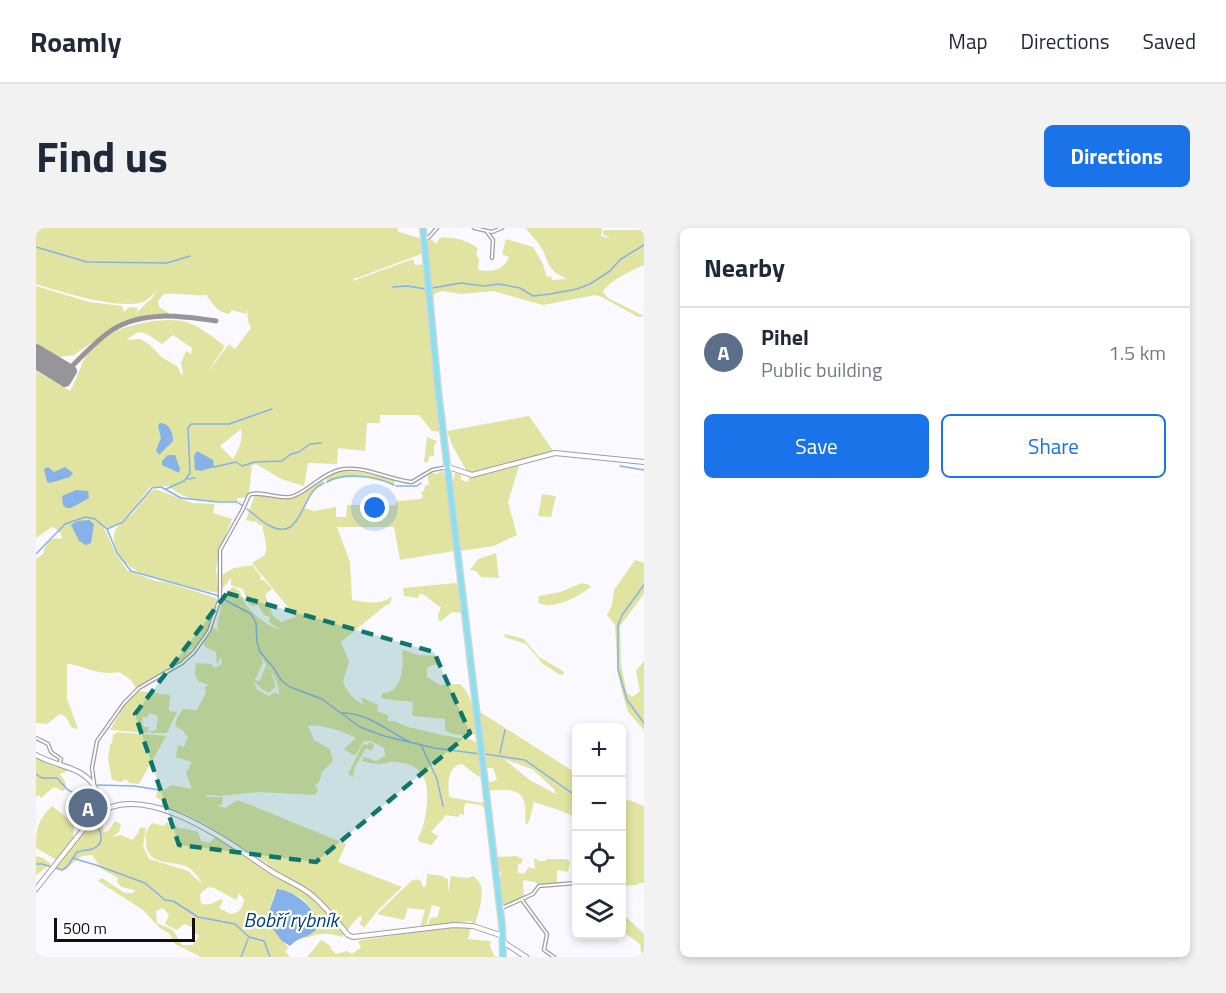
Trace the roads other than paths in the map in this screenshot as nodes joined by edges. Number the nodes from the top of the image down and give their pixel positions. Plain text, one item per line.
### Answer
1 (423, 228) edge
2 (437, 228) edge
3 (474, 228) edge
4 (502, 228) edge
5 (487, 232) junction
6 (424, 238) junction
7 (492, 258) dead end
8 (644, 462) edge
9 (448, 467) junction
10 (36, 738) edge
11 (36, 755) edge
12 (59, 765) junction
13 (94, 784) junction
14 (86, 810) dead end
15 (103, 810) junction
16 (96, 815) junction
17 (572, 883) edge
18 (36, 889) edge
19 (522, 899) junction
20 (500, 910) junction
21 (503, 939) junction
22 (525, 956) edge
23 (503, 957) edge
24 (554, 957) edge

1 - 6 main road
2 - 6 street
3 - 5 street
4 - 5 street
5 - 7 street
6 - 9 main road
8 - 9 street
9 - 13 street
9 - 20 main road
10 - 12 street
11 - 12 street
12 - 13 street
13 - 15 street
14 - 16 street
15 - 16 street
15 - 21 street
16 - 18 street
17 - 19 street
19 - 20 street
19 - 24 street
20 - 21 main road
21 - 22 street
21 - 23 main road

